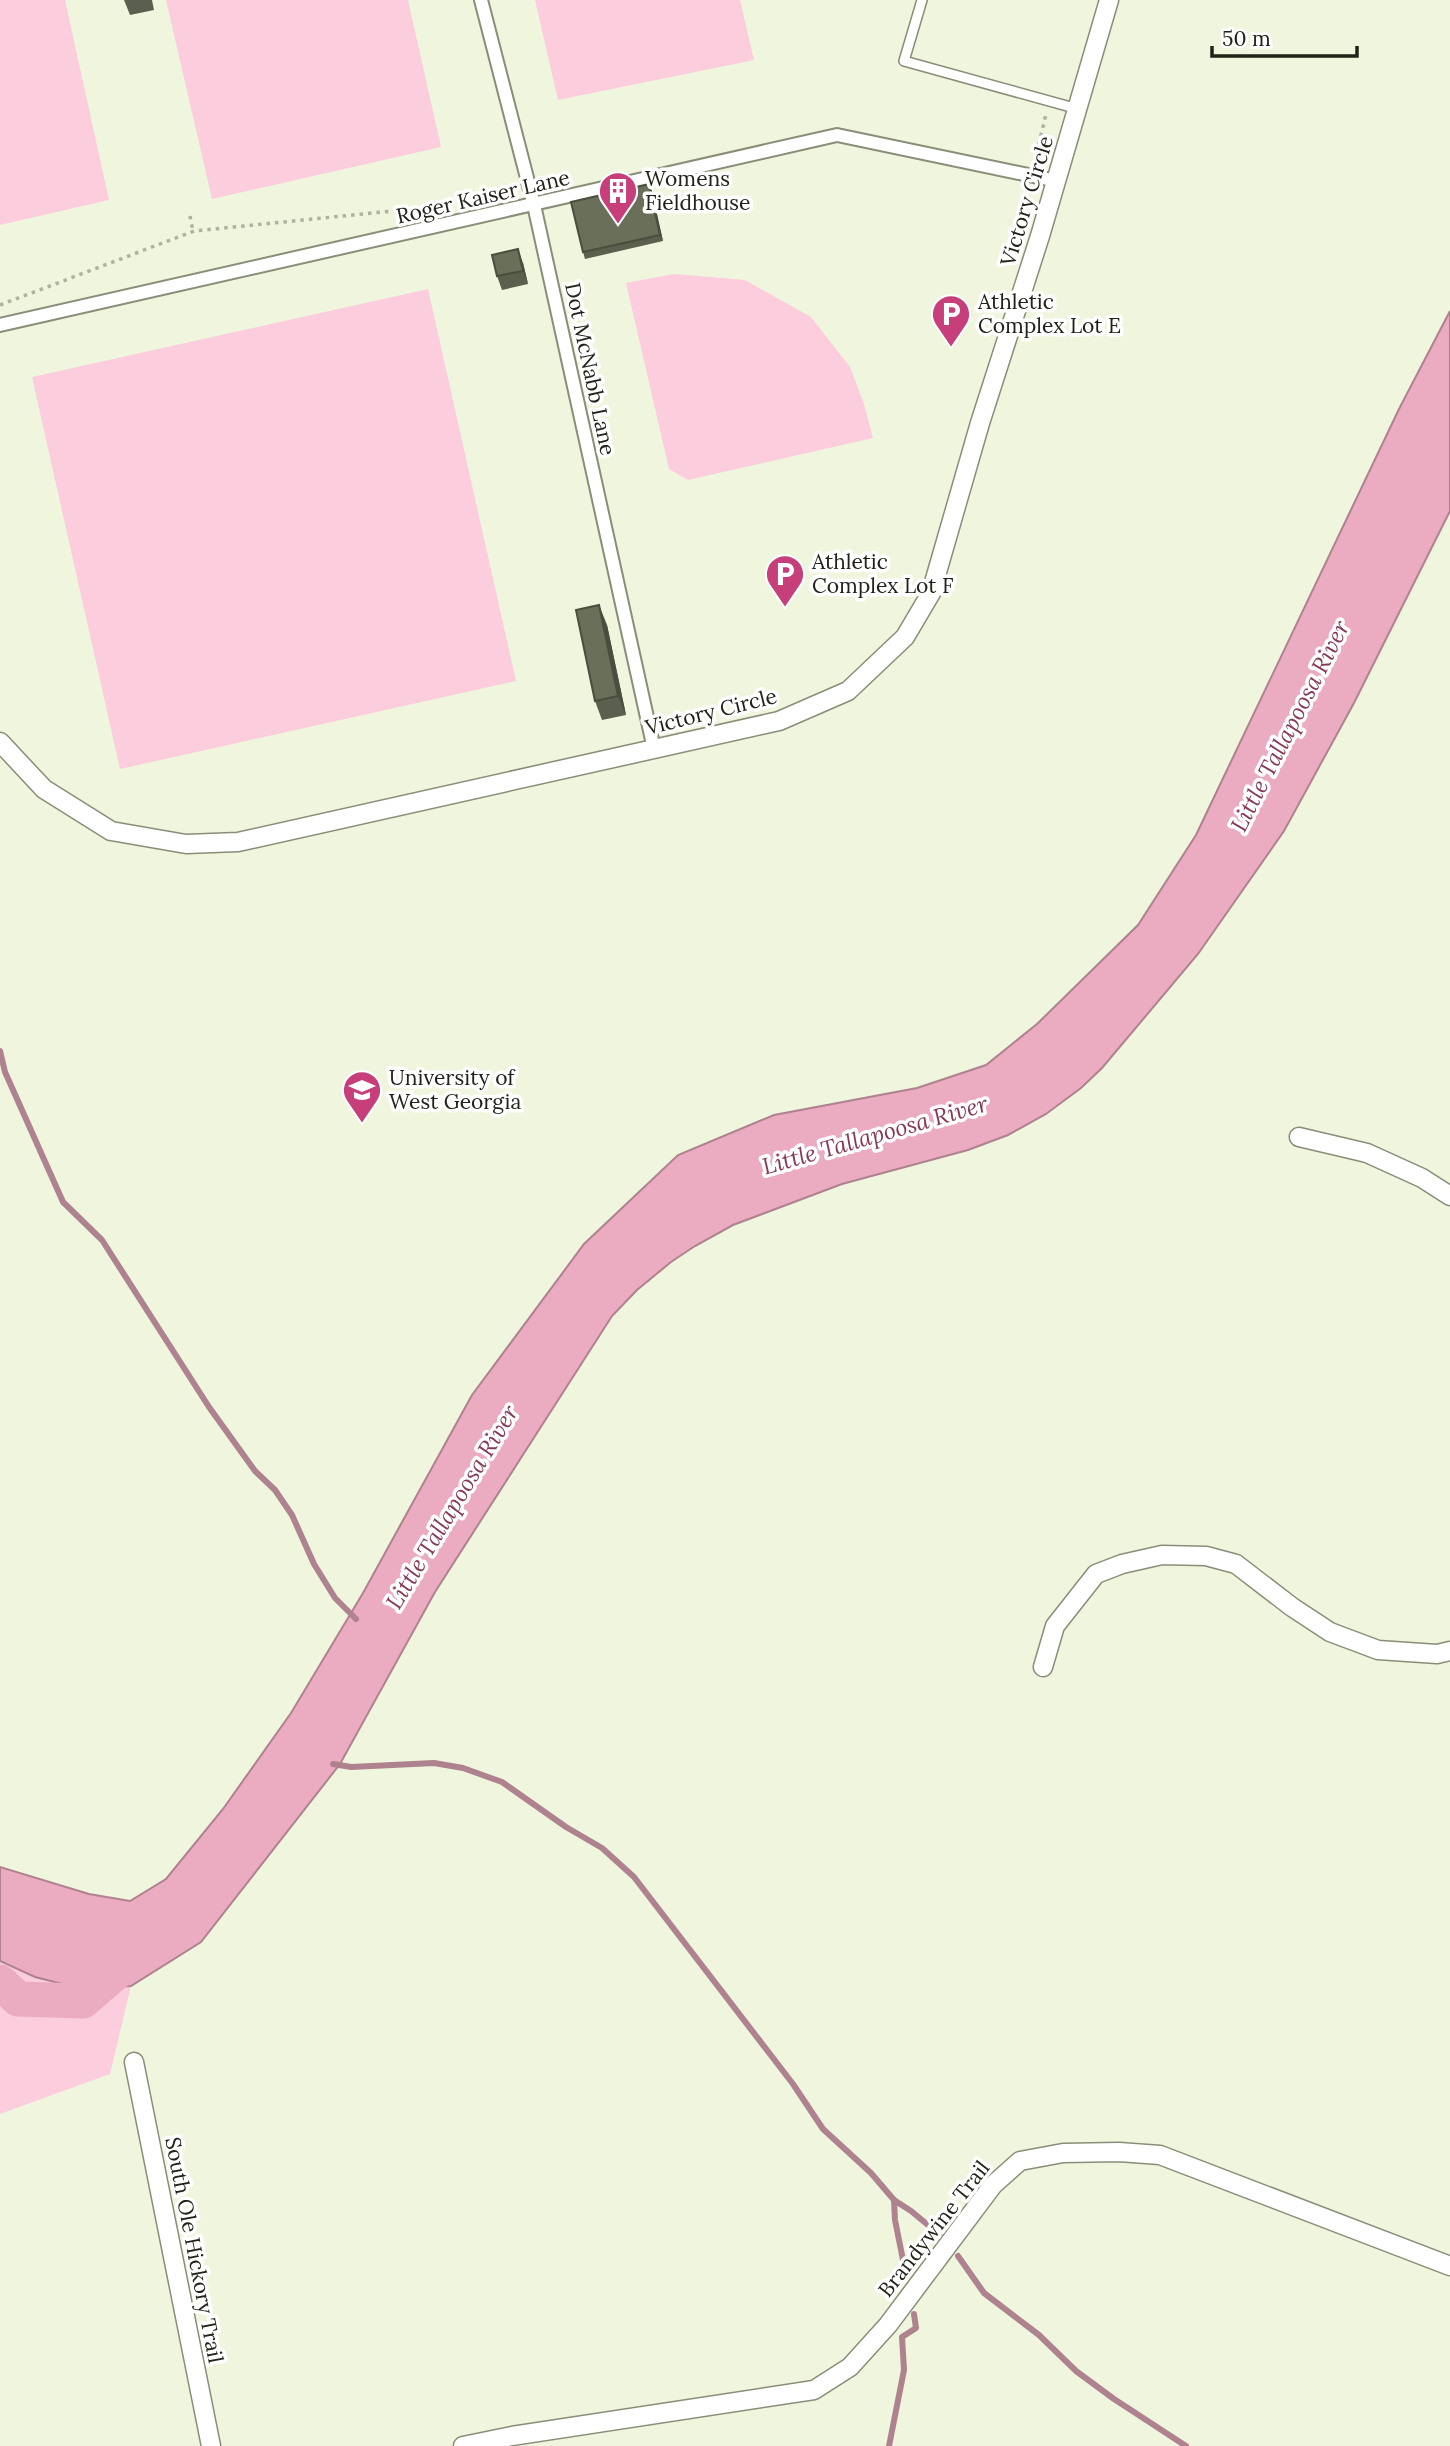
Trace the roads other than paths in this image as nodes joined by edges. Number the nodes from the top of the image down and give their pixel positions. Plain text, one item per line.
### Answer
1 (481, 0) edge
2 (922, 0) edge
3 (1109, 0) edge
4 (1078, 109) junction
5 (1057, 181) junction
6 (534, 205) junction
7 (0, 325) edge
8 (0, 742) edge
9 (654, 749) junction
10 (1299, 1136) dead end
11 (1450, 1196) edge
12 (1450, 1651) edge
13 (1043, 1667) dead end
14 (134, 2062) dead end
15 (1450, 2266) edge
16 (211, 2446) edge
17 (463, 2446) edge

1 - 6 street, Dot McNabb Lane
2 - 4 lane
3 - 4 street, Victory Circle
4 - 5 street, Victory Circle
5 - 6 street, Roger Kaiser Lane
5 - 9 street, Victory Circle
6 - 7 street, Roger Kaiser Lane
6 - 9 street, Dot McNabb Lane
8 - 9 street, Victory Circle
10 - 11 street
12 - 13 street
14 - 16 street, South Ole Hickory Trail
15 - 17 street, Brandywine Trail

